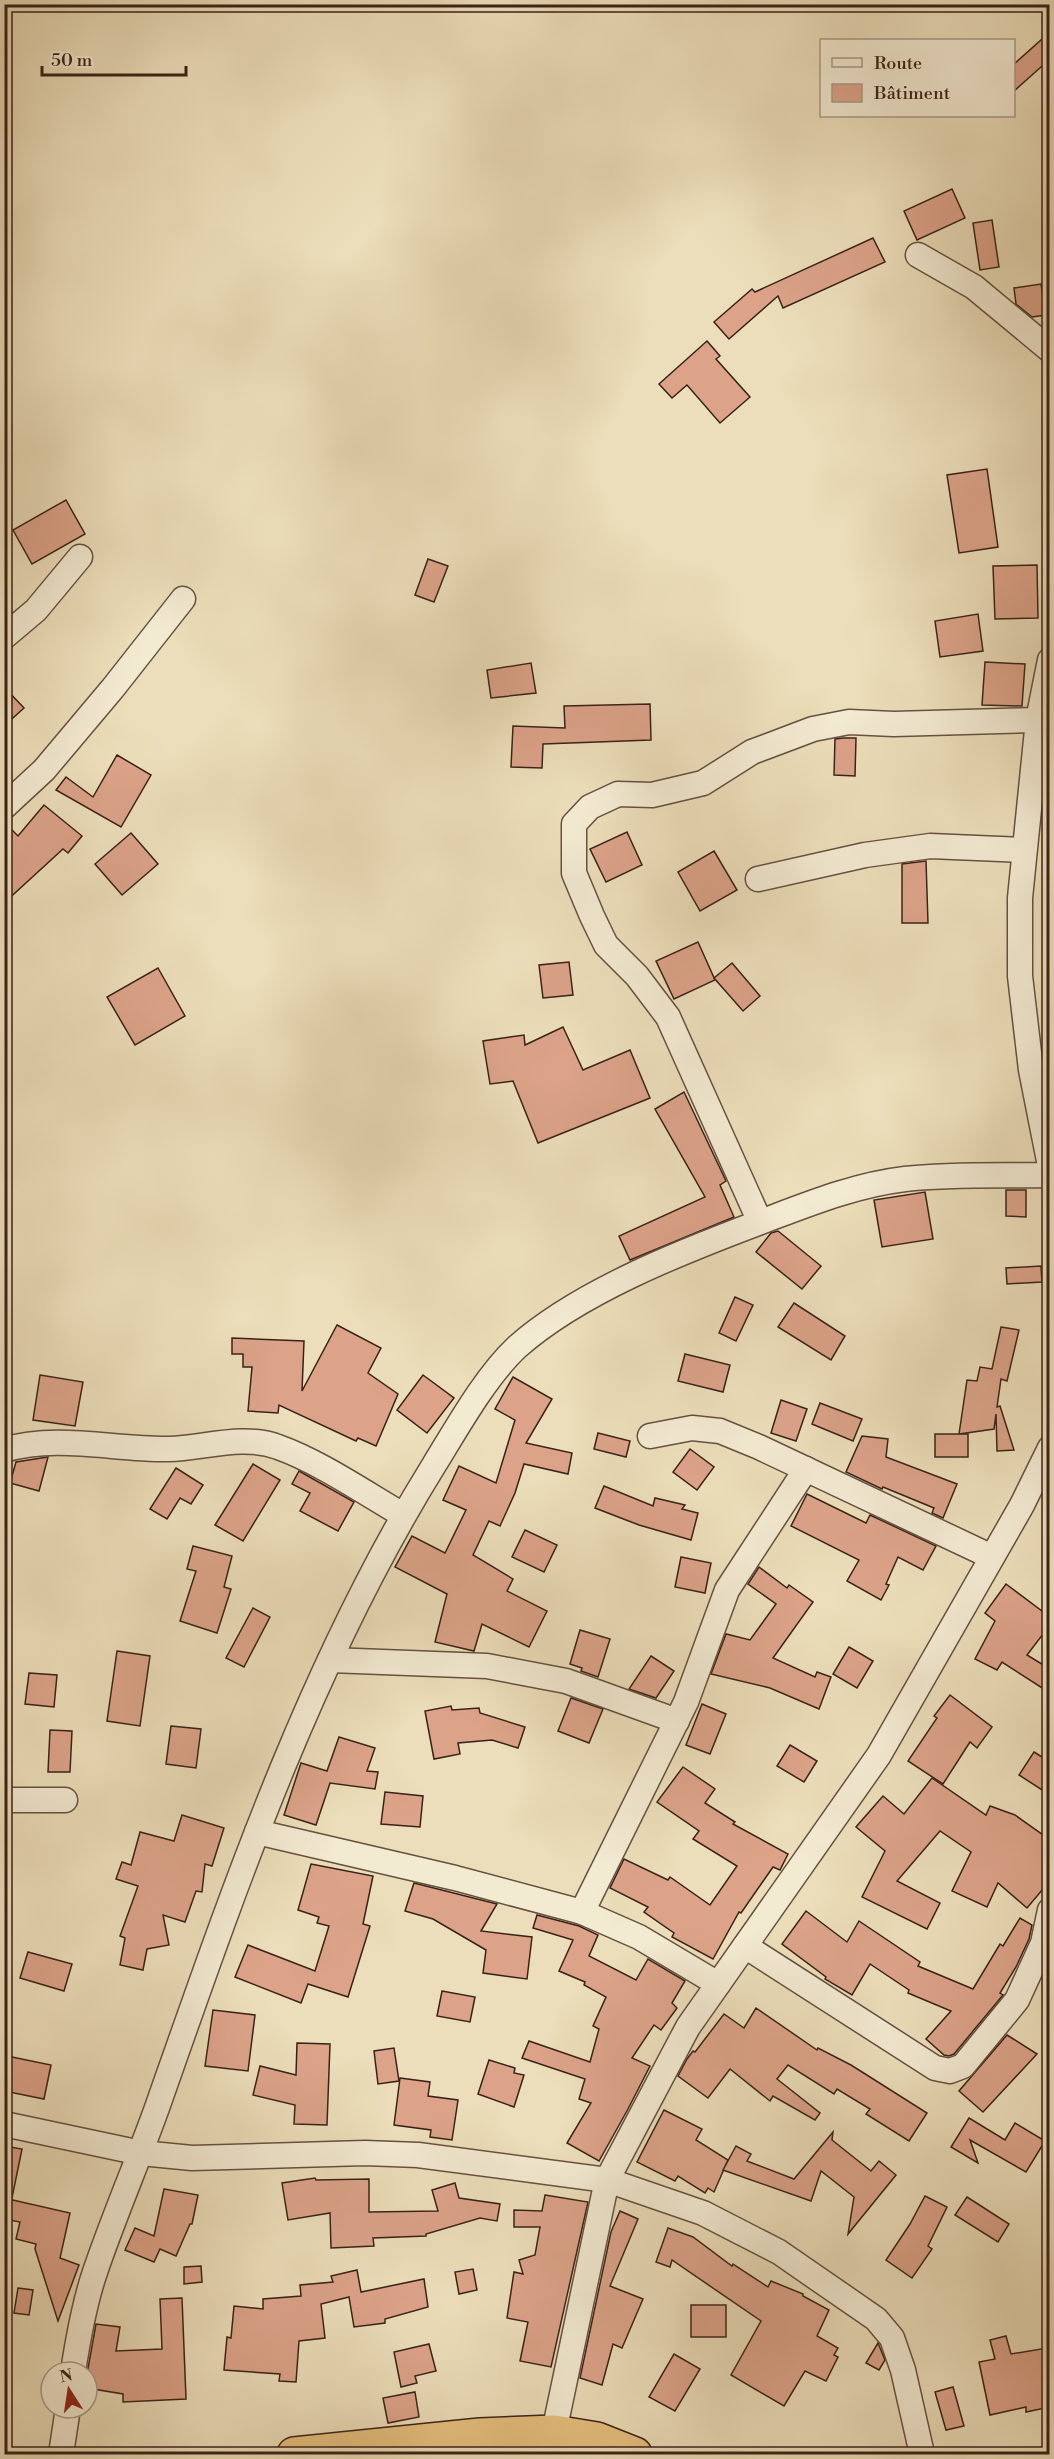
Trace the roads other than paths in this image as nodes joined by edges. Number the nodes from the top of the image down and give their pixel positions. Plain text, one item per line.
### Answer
1 (918, 255) dead end
2 (1050, 350) edge
3 (80, 557) dead end
4 (183, 599) dead end
5 (4, 637) edge
6 (1050, 660) edge
7 (1038, 720) junction
8 (4, 807) edge
9 (1024, 850) junction
10 (758, 879) dead end
11 (1050, 1166) edge
12 (1050, 1175) edge
13 (760, 1222) junction
14 (650, 1436) dead end
15 (1050, 1448) edge
16 (4, 1450) edge
17 (806, 1469) junction
18 (403, 1515) junction
19 (992, 1557) junction
20 (330, 1660) junction
21 (677, 1721) junction
22 (4, 1800) edge
23 (65, 1800) dead end
24 (257, 1832) junction
25 (1050, 1910) edge
26 (582, 1912) junction
27 (745, 1946) junction
28 (718, 1984) junction
29 (4, 2124) edge
30 (141, 2153) junction
31 (607, 2180) junction
32 (75, 2360) edge
33 (66, 2420) edge
34 (554, 2432) junction
35 (61, 2454) edge
36 (294, 2454) edge
37 (635, 2454) edge
38 (922, 2454) edge

1 - 2 street
3 - 5 street
4 - 8 street
6 - 7 street
7 - 9 street
7 - 13 street
9 - 10 street
9 - 11 street
12 - 13 street
13 - 18 street
14 - 17 street
15 - 19 street
16 - 18 street
17 - 19 street
17 - 21 street
18 - 20 street
19 - 27 street
20 - 21 street
20 - 24 street
21 - 26 street
22 - 23 street
24 - 26 street
24 - 30 street
25 - 27 street
26 - 28 street
27 - 28 street
28 - 31 street
29 - 30 street
30 - 31 street
30 - 32 street
31 - 34 street
31 - 38 street
33 - 35 street
34 - 36 highway
34 - 37 highway

